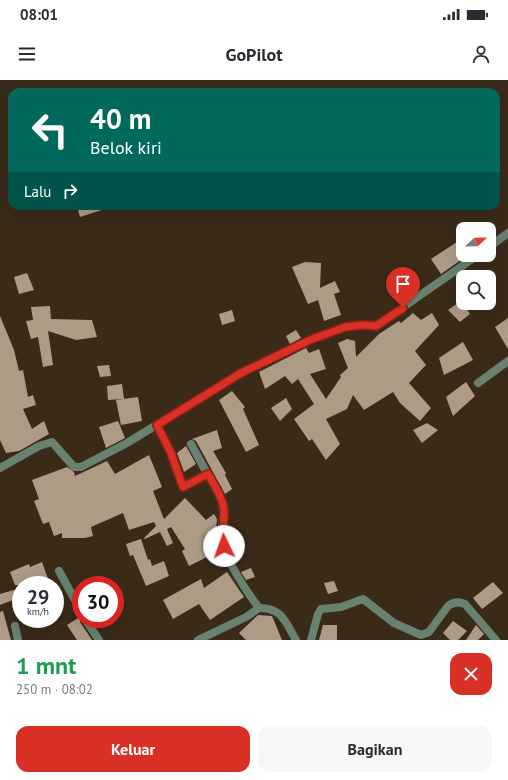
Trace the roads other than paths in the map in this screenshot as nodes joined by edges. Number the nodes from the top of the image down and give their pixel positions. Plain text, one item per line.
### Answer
1 (508, 233) edge
2 (496, 242) edge
3 (468, 262) edge
4 (508, 361) edge
5 (478, 383) dead end
6 (157, 425) junction
7 (191, 444) dead end
8 (0, 468) edge
9 (208, 474) junction
10 (59, 570) dead end
11 (72, 594) edge
12 (259, 608) junction
13 (15, 628) edge
14 (91, 628) edge
15 (18, 640) edge
16 (99, 640) edge
17 (198, 640) edge
18 (296, 640) edge
19 (311, 640) edge
20 (496, 640) edge

1 - 2 street
3 - 6 street
4 - 5 street
6 - 8 street
6 - 9 street
7 - 9 street
9 - 12 street
10 - 11 street
12 - 17 street
12 - 18 street
13 - 15 street
14 - 16 street
19 - 20 street

